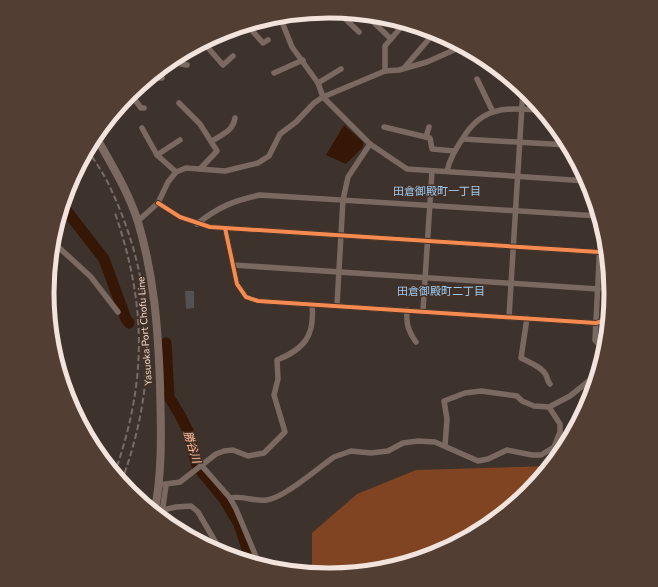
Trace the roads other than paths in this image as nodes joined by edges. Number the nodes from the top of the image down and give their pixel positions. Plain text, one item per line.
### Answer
1 (345, 19) edge
2 (373, 21) edge
3 (284, 22) edge
4 (401, 27) edge
5 (251, 29) edge
6 (359, 32) dead end
7 (430, 38) edge
8 (391, 39) junction
9 (268, 40) dead end
10 (207, 46) edge
11 (456, 49) edge
12 (233, 56) dead end
13 (303, 60) junction
14 (179, 62) edge
15 (187, 65) dead end
16 (341, 69) dead end
17 (404, 69) junction
18 (385, 71) junction
19 (274, 73) dead end
20 (157, 78) edge
21 (162, 78) dead end
22 (477, 79) dead end
23 (318, 82) junction
24 (323, 97) junction
25 (522, 97) edge
26 (134, 99) edge
27 (179, 103) dead end
28 (144, 108) dead end
29 (521, 108) junction
30 (533, 109) edge
31 (493, 112) junction
32 (235, 118) dead end
33 (384, 127) dead end
34 (429, 127) dead end
35 (142, 128) dead end
36 (426, 137) junction
37 (463, 139) junction
38 (180, 140) dead end
39 (212, 140) junction
40 (99, 142) edge
41 (519, 142) junction
42 (370, 144) junction
43 (561, 145) edge
44 (454, 152) junction
45 (157, 155) junction
46 (200, 169) junction
47 (432, 170) junction
48 (447, 171) junction
49 (176, 172) junction
50 (517, 175) junction
51 (580, 180) edge
52 (343, 200) junction
53 (158, 203) junction
54 (430, 205) junction
55 (516, 210) junction
56 (593, 216) edge
57 (138, 221) junction
58 (197, 224) junction
59 (225, 228) junction
60 (342, 236) junction
61 (428, 241) junction
62 (514, 246) junction
63 (58, 247) edge
64 (600, 247) edge
65 (600, 252) junction
66 (233, 265) junction
67 (339, 272) junction
68 (425, 278) junction
69 (511, 283) junction
70 (598, 289) junction
71 (312, 304) junction
72 (337, 305) junction
73 (407, 310) junction
74 (423, 311) junction
75 (118, 312) dead end
76 (509, 317) junction
77 (526, 318) junction
78 (603, 321) edge
79 (596, 323) junction
80 (416, 342) dead end
81 (599, 345) edge
82 (591, 380) edge
83 (550, 384) dead end
84 (549, 407) junction
85 (445, 446) junction
86 (199, 468) junction
87 (162, 485) junction
88 (230, 498) junction
89 (156, 508) edge
90 (163, 510) junction
91 (163, 513) edge
92 (217, 545) edge
93 (258, 560) edge

1 - 6 street
2 - 8 street
3 - 13 street
4 - 8 street
5 - 9 street
7 - 17 street
8 - 18 street
10 - 12 street
11 - 17 street
13 - 19 street
13 - 23 street
14 - 15 street
16 - 23 street
17 - 18 street
18 - 24 street
20 - 21 street
22 - 31 street
23 - 24 street
24 - 42 street
24 - 46 street
25 - 29 street
26 - 28 street
27 - 39 street
29 - 30 street
29 - 31 street
29 - 41 street
31 - 37 street
32 - 39 street
33 - 36 street
34 - 36 street
35 - 45 street
36 - 44 street
37 - 41 street
37 - 44 street
38 - 45 street
39 - 46 street
40 - 57 main road, Yasuoka Port Chofu Line
41 - 43 street
41 - 50 street
42 - 47 street
42 - 52 street
44 - 48 street
45 - 49 street
46 - 49 street
47 - 48 street
47 - 54 street
48 - 50 street
49 - 53 street
50 - 51 street
50 - 55 street
52 - 54 street
52 - 58 street
52 - 60 street
53 - 57 street
53 - 58 street
54 - 55 street
54 - 61 street
55 - 56 street
55 - 62 street
57 - 87 main road, Yasuoka Port Chofu Line
58 - 59 street
59 - 60 street
59 - 66 street
60 - 61 street
60 - 67 street
61 - 62 street
61 - 68 street
62 - 65 street
62 - 69 street
63 - 75 street
64 - 65 street
65 - 70 street
66 - 67 street
66 - 71 street
67 - 68 street
67 - 72 street
68 - 69 street
68 - 74 street
69 - 70 street
69 - 76 street
70 - 79 street
71 - 72 street
71 - 86 street
72 - 73 street
73 - 74 street
73 - 80 street
74 - 76 street
76 - 77 street
77 - 79 street
77 - 83 street
78 - 79 street
79 - 81 street
82 - 84 street
84 - 85 street
84 - 85 street
85 - 88 street
86 - 87 street
86 - 88 street
87 - 89 main road, Yasuoka Port Chofu Line
87 - 90 street
88 - 93 street
90 - 91 street
90 - 92 street

